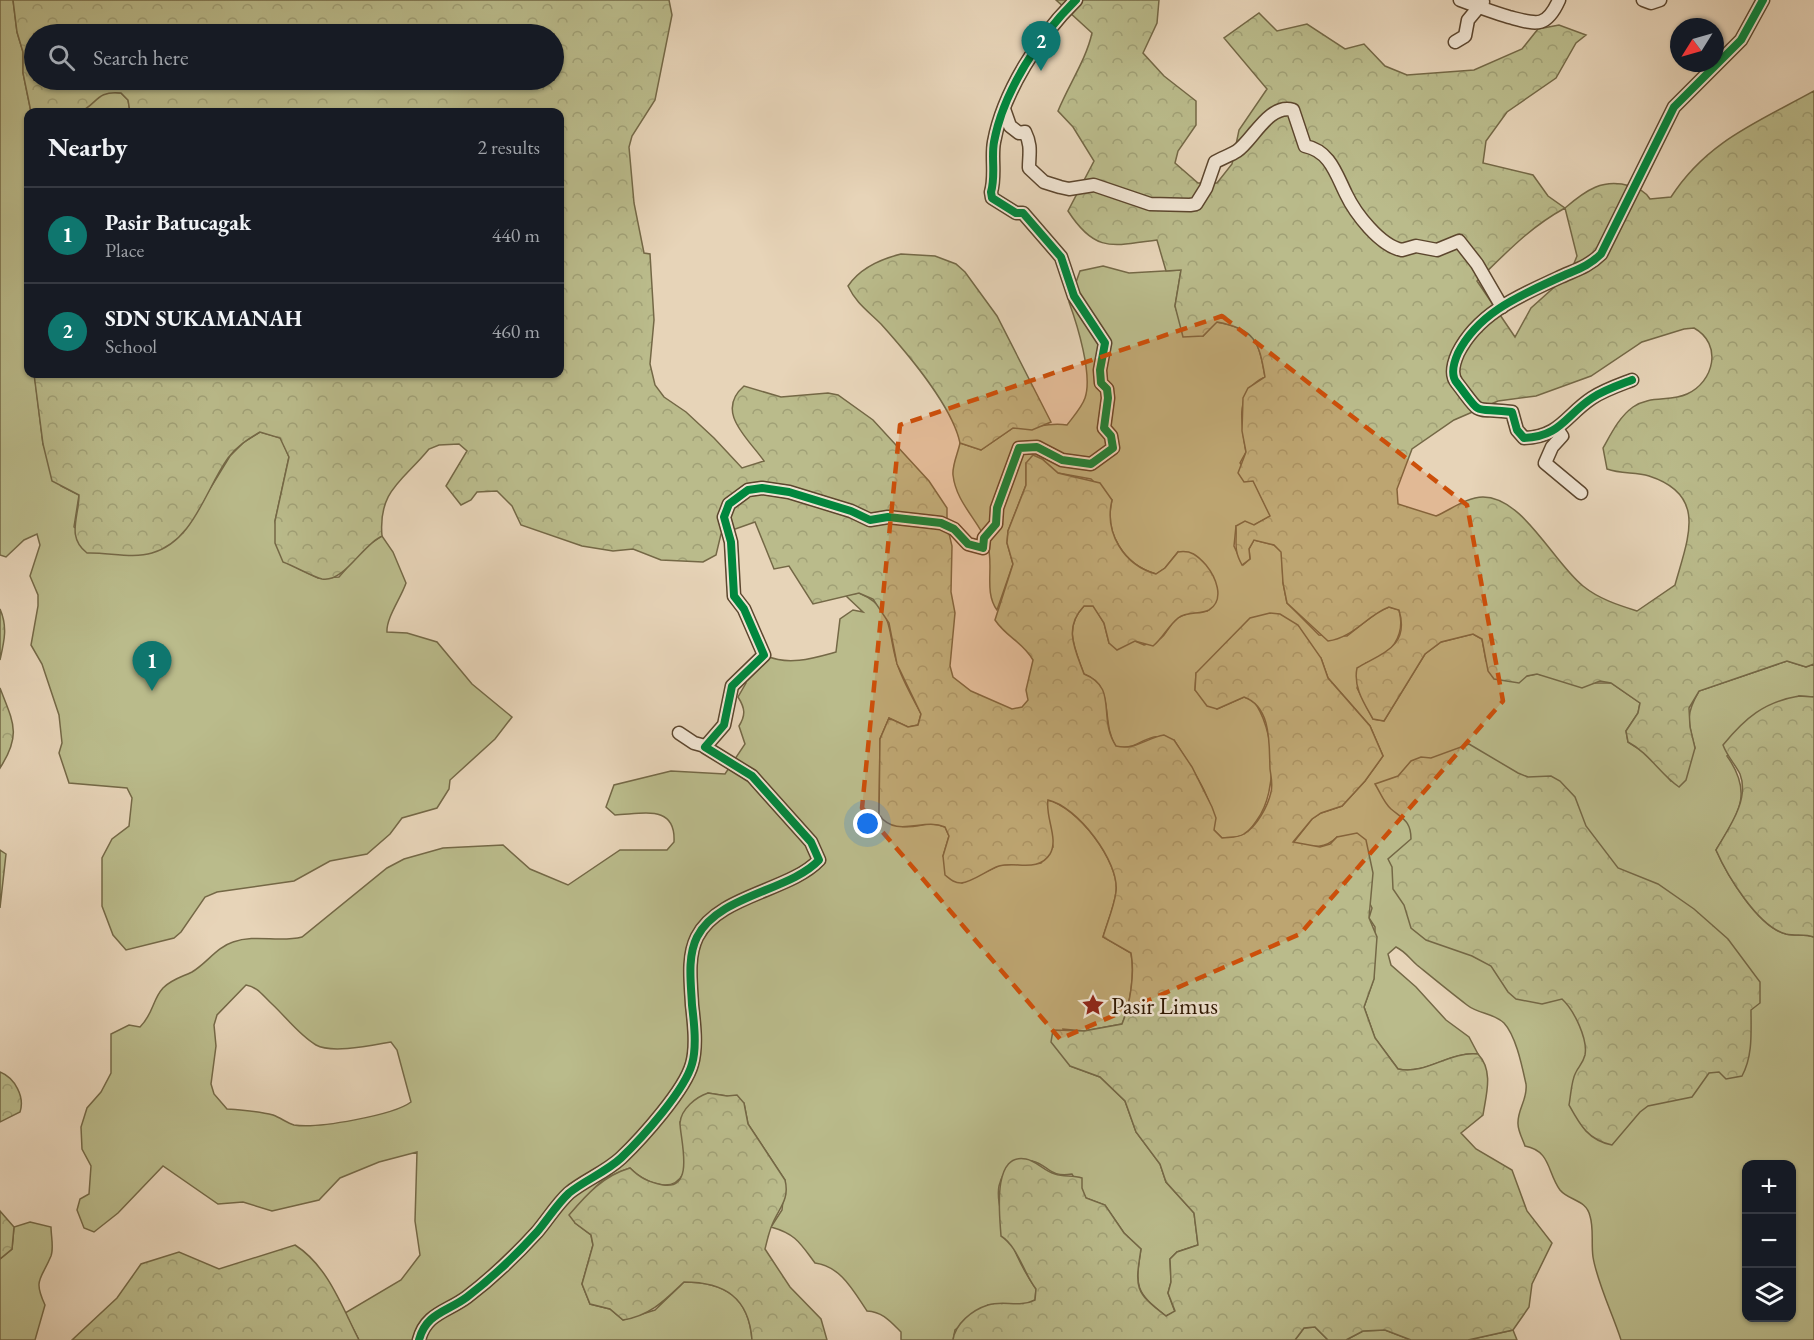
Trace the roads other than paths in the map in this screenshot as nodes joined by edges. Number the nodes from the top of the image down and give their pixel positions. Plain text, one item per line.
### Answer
1 (1076, 0) edge
2 (1460, 0) edge
3 (1559, 0) edge
4 (1642, 0) edge
5 (1660, 0) edge
6 (1763, 0) edge
7 (1481, 3) edge
8 (1455, 42) dead end
9 (1005, 106) junction
10 (1502, 307) junction
11 (1632, 380) dead end
12 (1557, 429) junction
13 (1581, 493) dead end
14 (679, 733) dead end
15 (705, 746) junction
16 (419, 1340) edge

1 - 9 street
2 - 7 street
3 - 7 street
4 - 5 street
6 - 10 street
7 - 8 street
9 - 10 street
9 - 15 street
10 - 12 street
11 - 12 street
12 - 13 street
14 - 15 street
15 - 16 street

